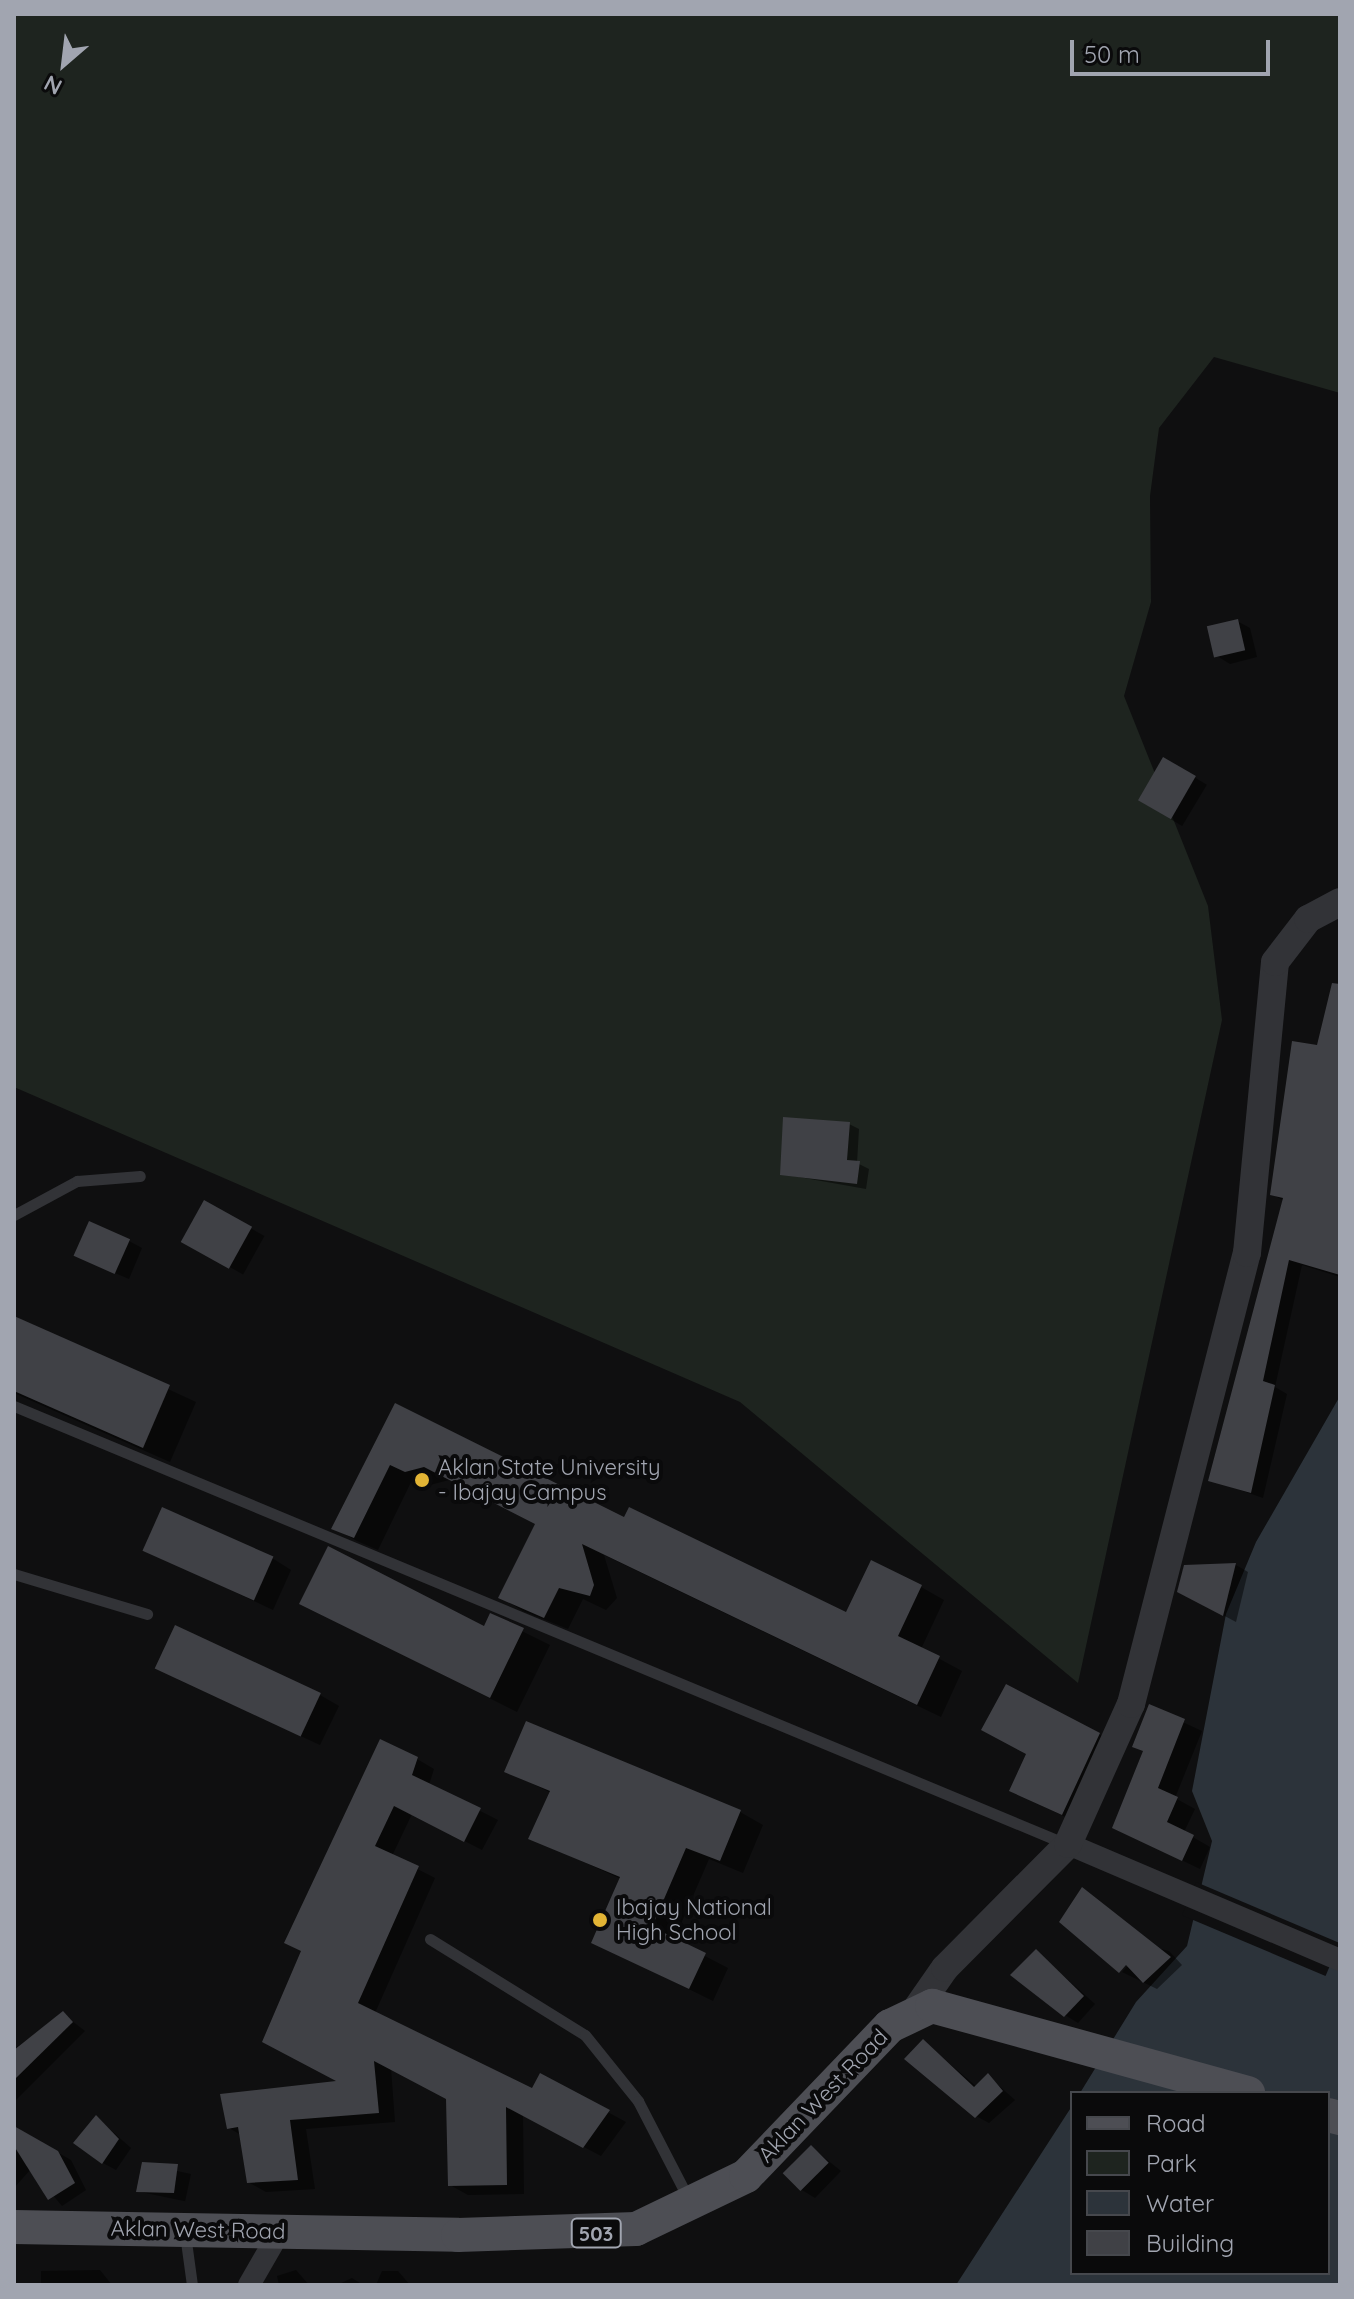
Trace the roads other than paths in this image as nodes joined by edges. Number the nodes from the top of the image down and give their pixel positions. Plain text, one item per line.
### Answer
1 (1340, 902) edge
2 (140, 1176) dead end
3 (14, 1215) edge
4 (14, 1406) edge
5 (14, 1574) edge
6 (147, 1614) dead end
7 (1068, 1844) junction
8 (430, 1939) dead end
9 (1340, 1960) edge
10 (915, 2011) junction
11 (1241, 2091) edge
12 (692, 2205) junction
13 (14, 2227) edge
14 (184, 2230) junction
15 (280, 2231) junction
16 (192, 2285) edge
17 (249, 2285) edge

1 - 7 street
2 - 3 lane
4 - 7 lane
5 - 6 lane
7 - 9 street
7 - 10 street
8 - 12 lane
10 - 11 main road
10 - 12 main road, Aklan West Road / 503
12 - 15 main road, Aklan West Road / 503
13 - 14 main road, Aklan West Road / 503
14 - 15 main road, Aklan West Road / 503
14 - 16 lane
15 - 17 street

